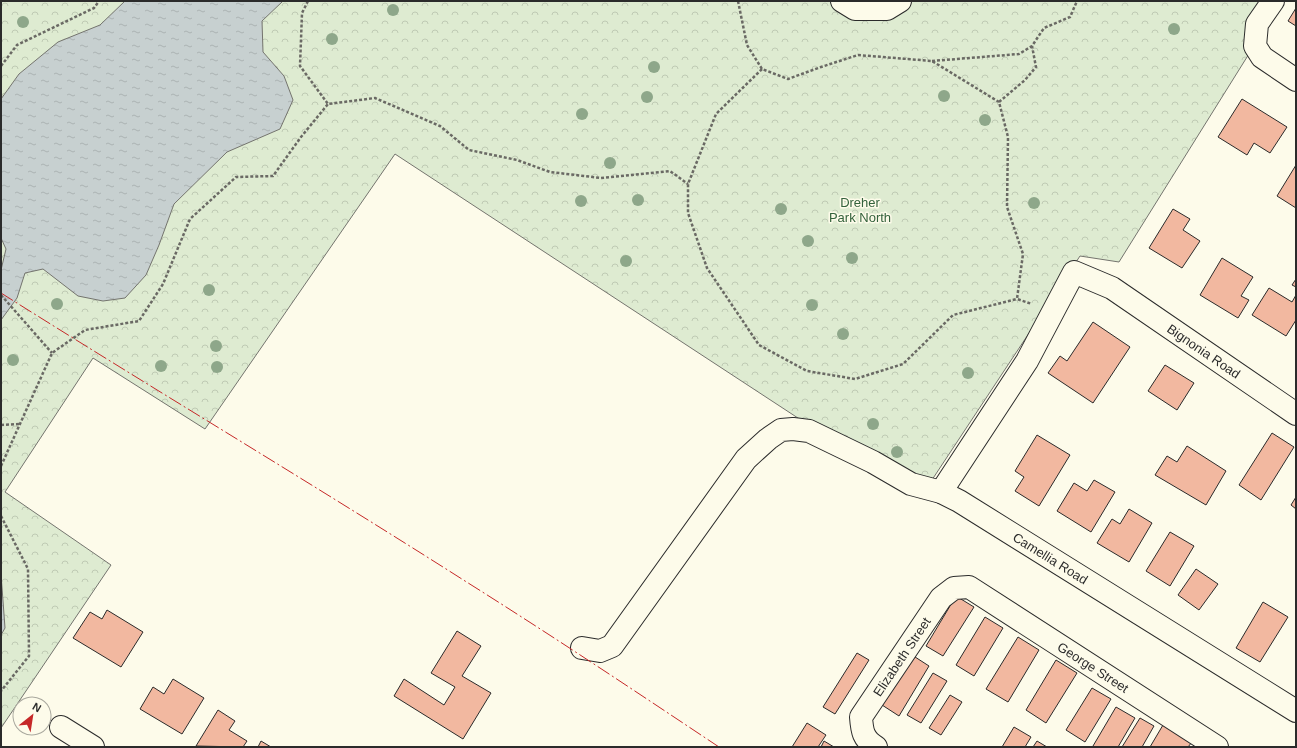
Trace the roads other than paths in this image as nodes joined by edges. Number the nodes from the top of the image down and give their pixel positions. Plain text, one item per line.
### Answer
1 (842, 1) edge
2 (900, 1) edge
3 (1273, 1) edge
4 (1296, 80) edge
5 (1296, 414) edge
6 (941, 492) junction
7 (969, 588) joint
8 (582, 648) dead end
9 (1296, 711) edge
10 (61, 727) dead end
11 (1211, 745) edge
12 (874, 746) edge
13 (93, 747) edge

1 - 2 street
3 - 4 street
5 - 6 street, Bignonia Road
6 - 8 street, Camellia Road
6 - 9 street, Camellia Road
7 - 11 street, George Street
7 - 12 street, Elizabeth Street
10 - 13 street

